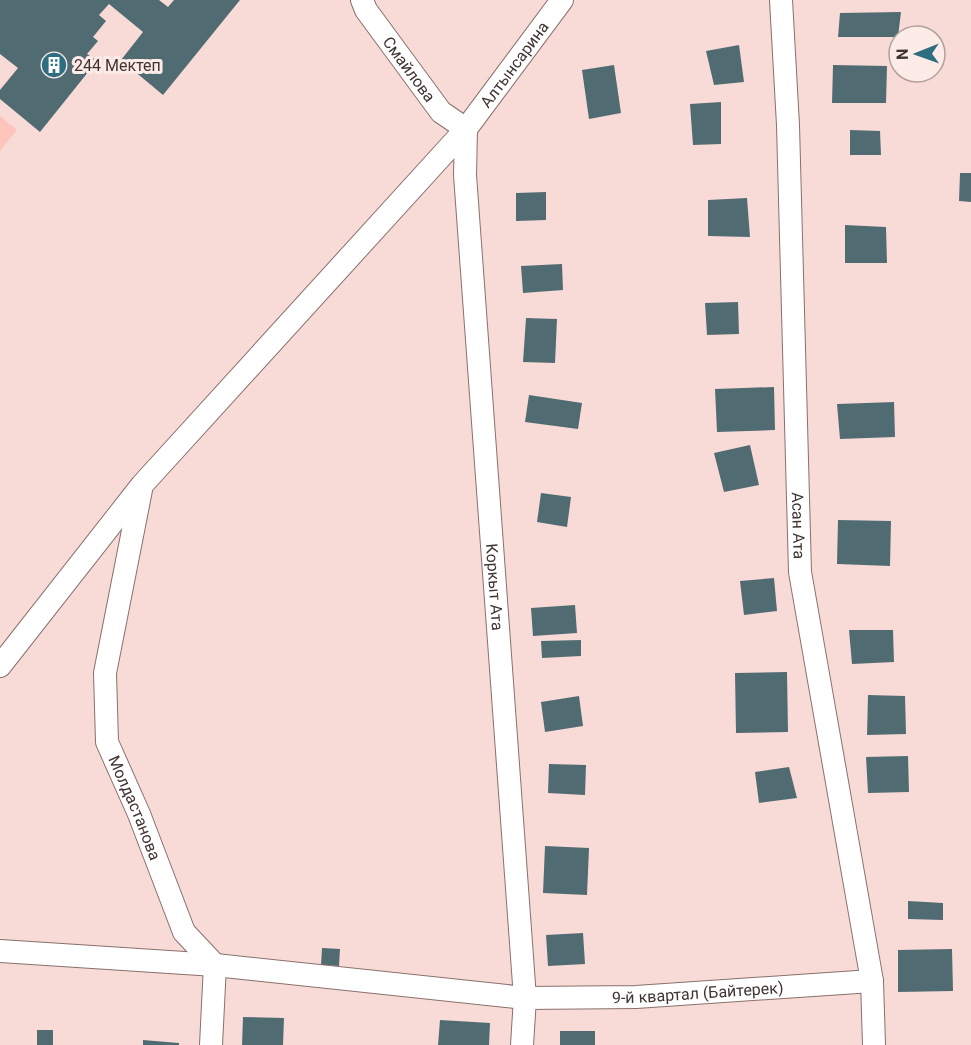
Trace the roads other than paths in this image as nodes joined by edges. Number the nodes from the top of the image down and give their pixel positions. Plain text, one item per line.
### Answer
1 (362, 0) edge
2 (562, 0) edge
3 (781, 0) edge
4 (466, 129) junction
5 (142, 485) junction
6 (0, 666) edge
7 (0, 951) edge
8 (215, 965) junction
9 (872, 981) junction
10 (525, 998) junction
11 (211, 1045) edge
12 (522, 1045) edge
13 (874, 1045) edge

1 - 4 street, Смайлова
2 - 4 street, Алтынсарина
3 - 9 street, Асан Ата
4 - 5 street, Алтынсарина
4 - 10 street, Коркыт Ата
5 - 6 street, Алтынсарина
5 - 8 street, Молдастанова
7 - 8 street, 9-й квартал (Байтерек)
8 - 10 street, 9-й квартал (Байтерек)
8 - 11 street
9 - 10 street, 9-й квартал (Байтерек)
9 - 13 street, Асан Ата
10 - 12 street, Коркыт Ата

